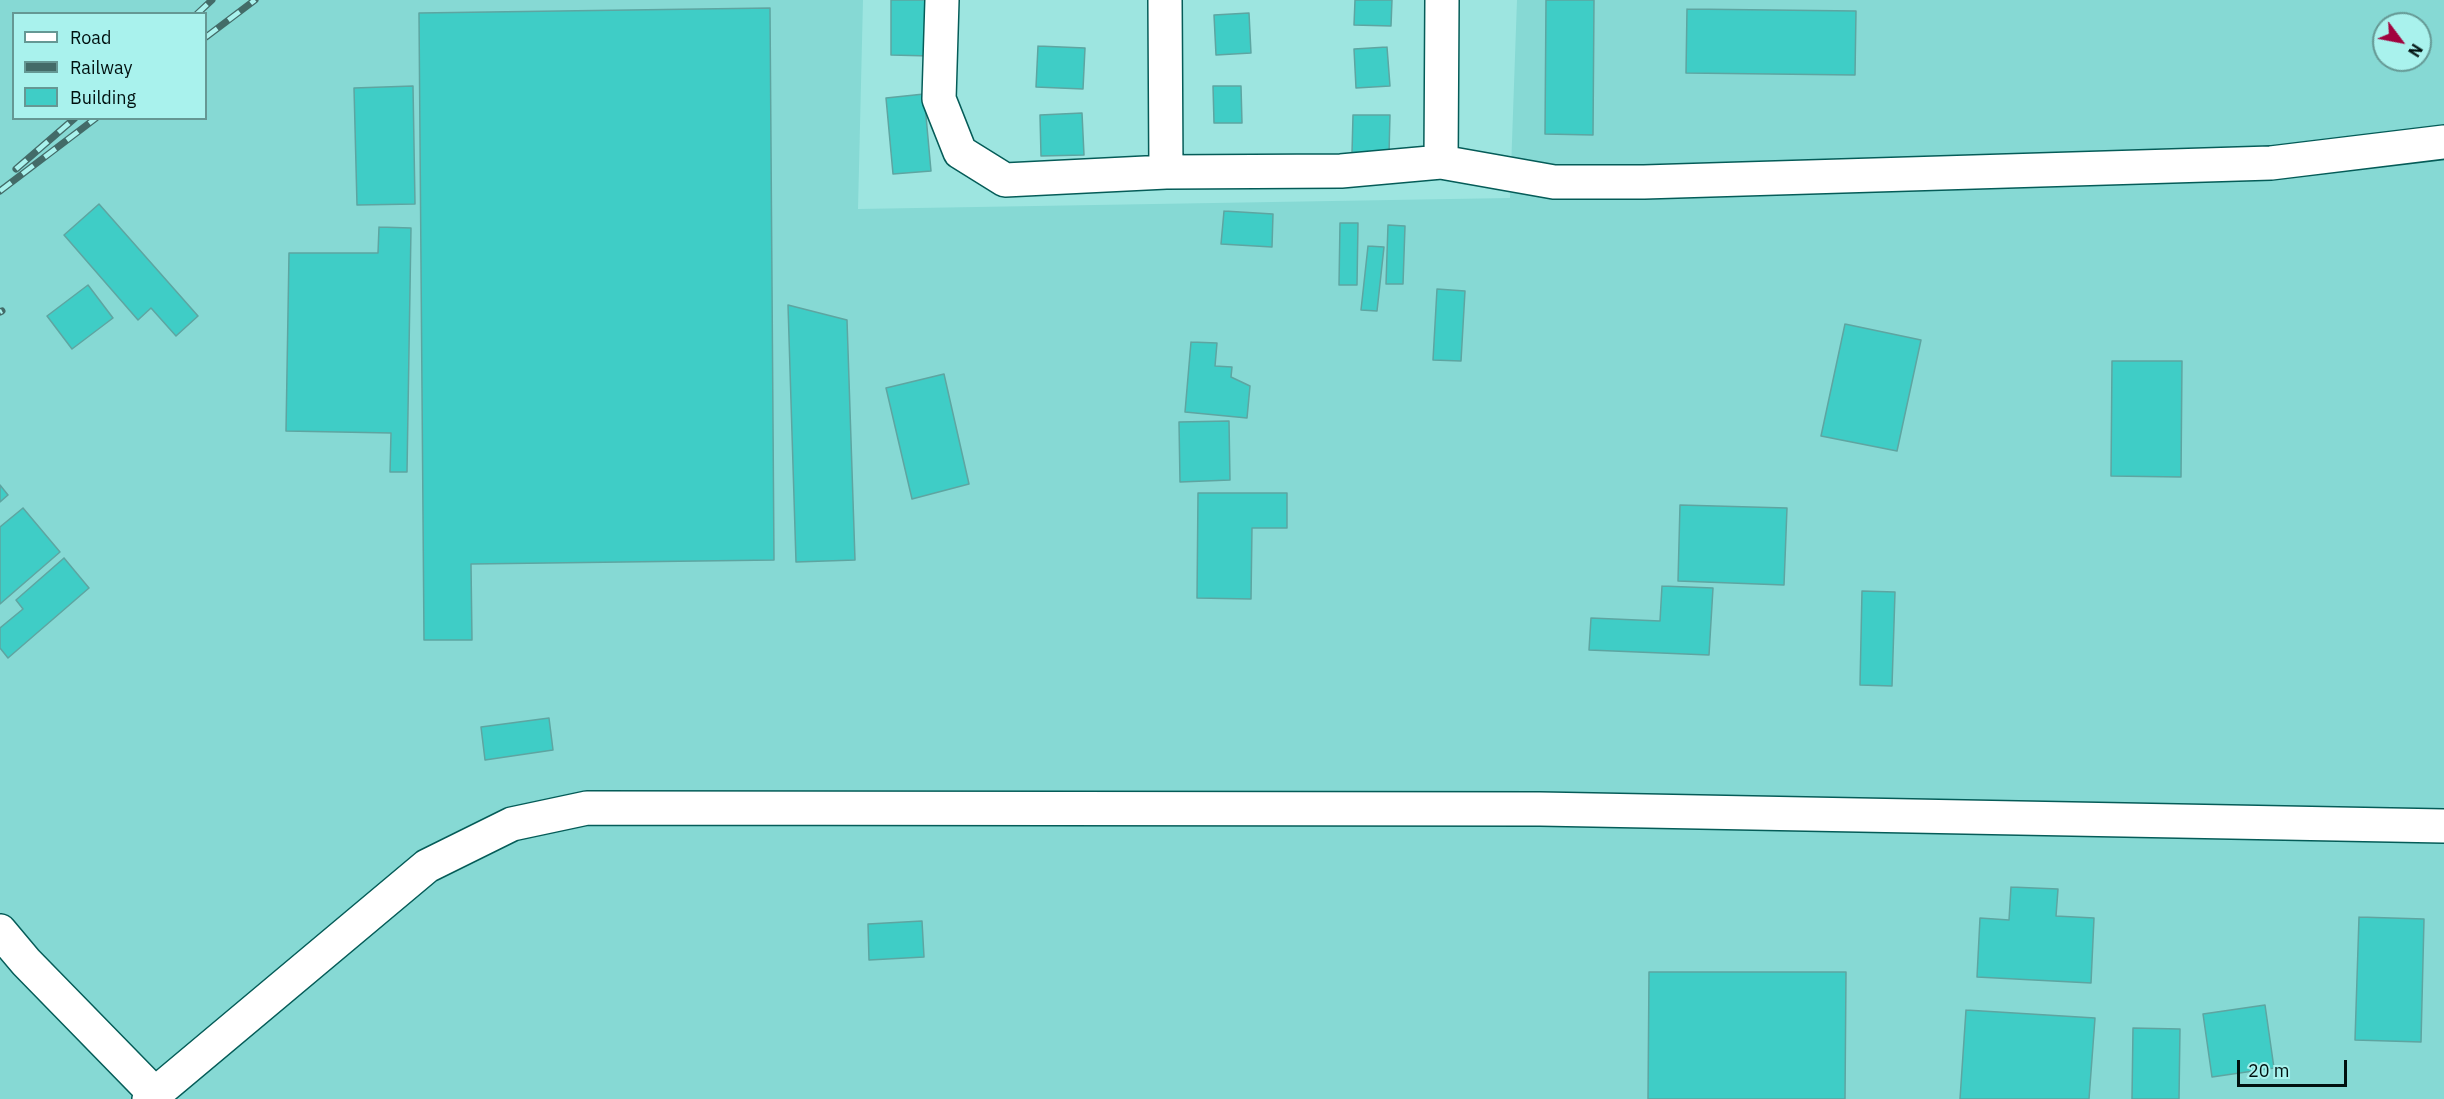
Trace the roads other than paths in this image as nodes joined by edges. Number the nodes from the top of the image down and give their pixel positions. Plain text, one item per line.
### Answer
1 (942, 0) edge
2 (1164, 0) edge
3 (1442, 0) edge
4 (2444, 142) edge
5 (1442, 162) junction
6 (1166, 172) junction
7 (2444, 826) edge
8 (0, 931) edge
9 (152, 1096) edge

1 - 6 street
2 - 6 street
3 - 5 street
4 - 5 street
5 - 6 street
7 - 9 street
8 - 9 street

